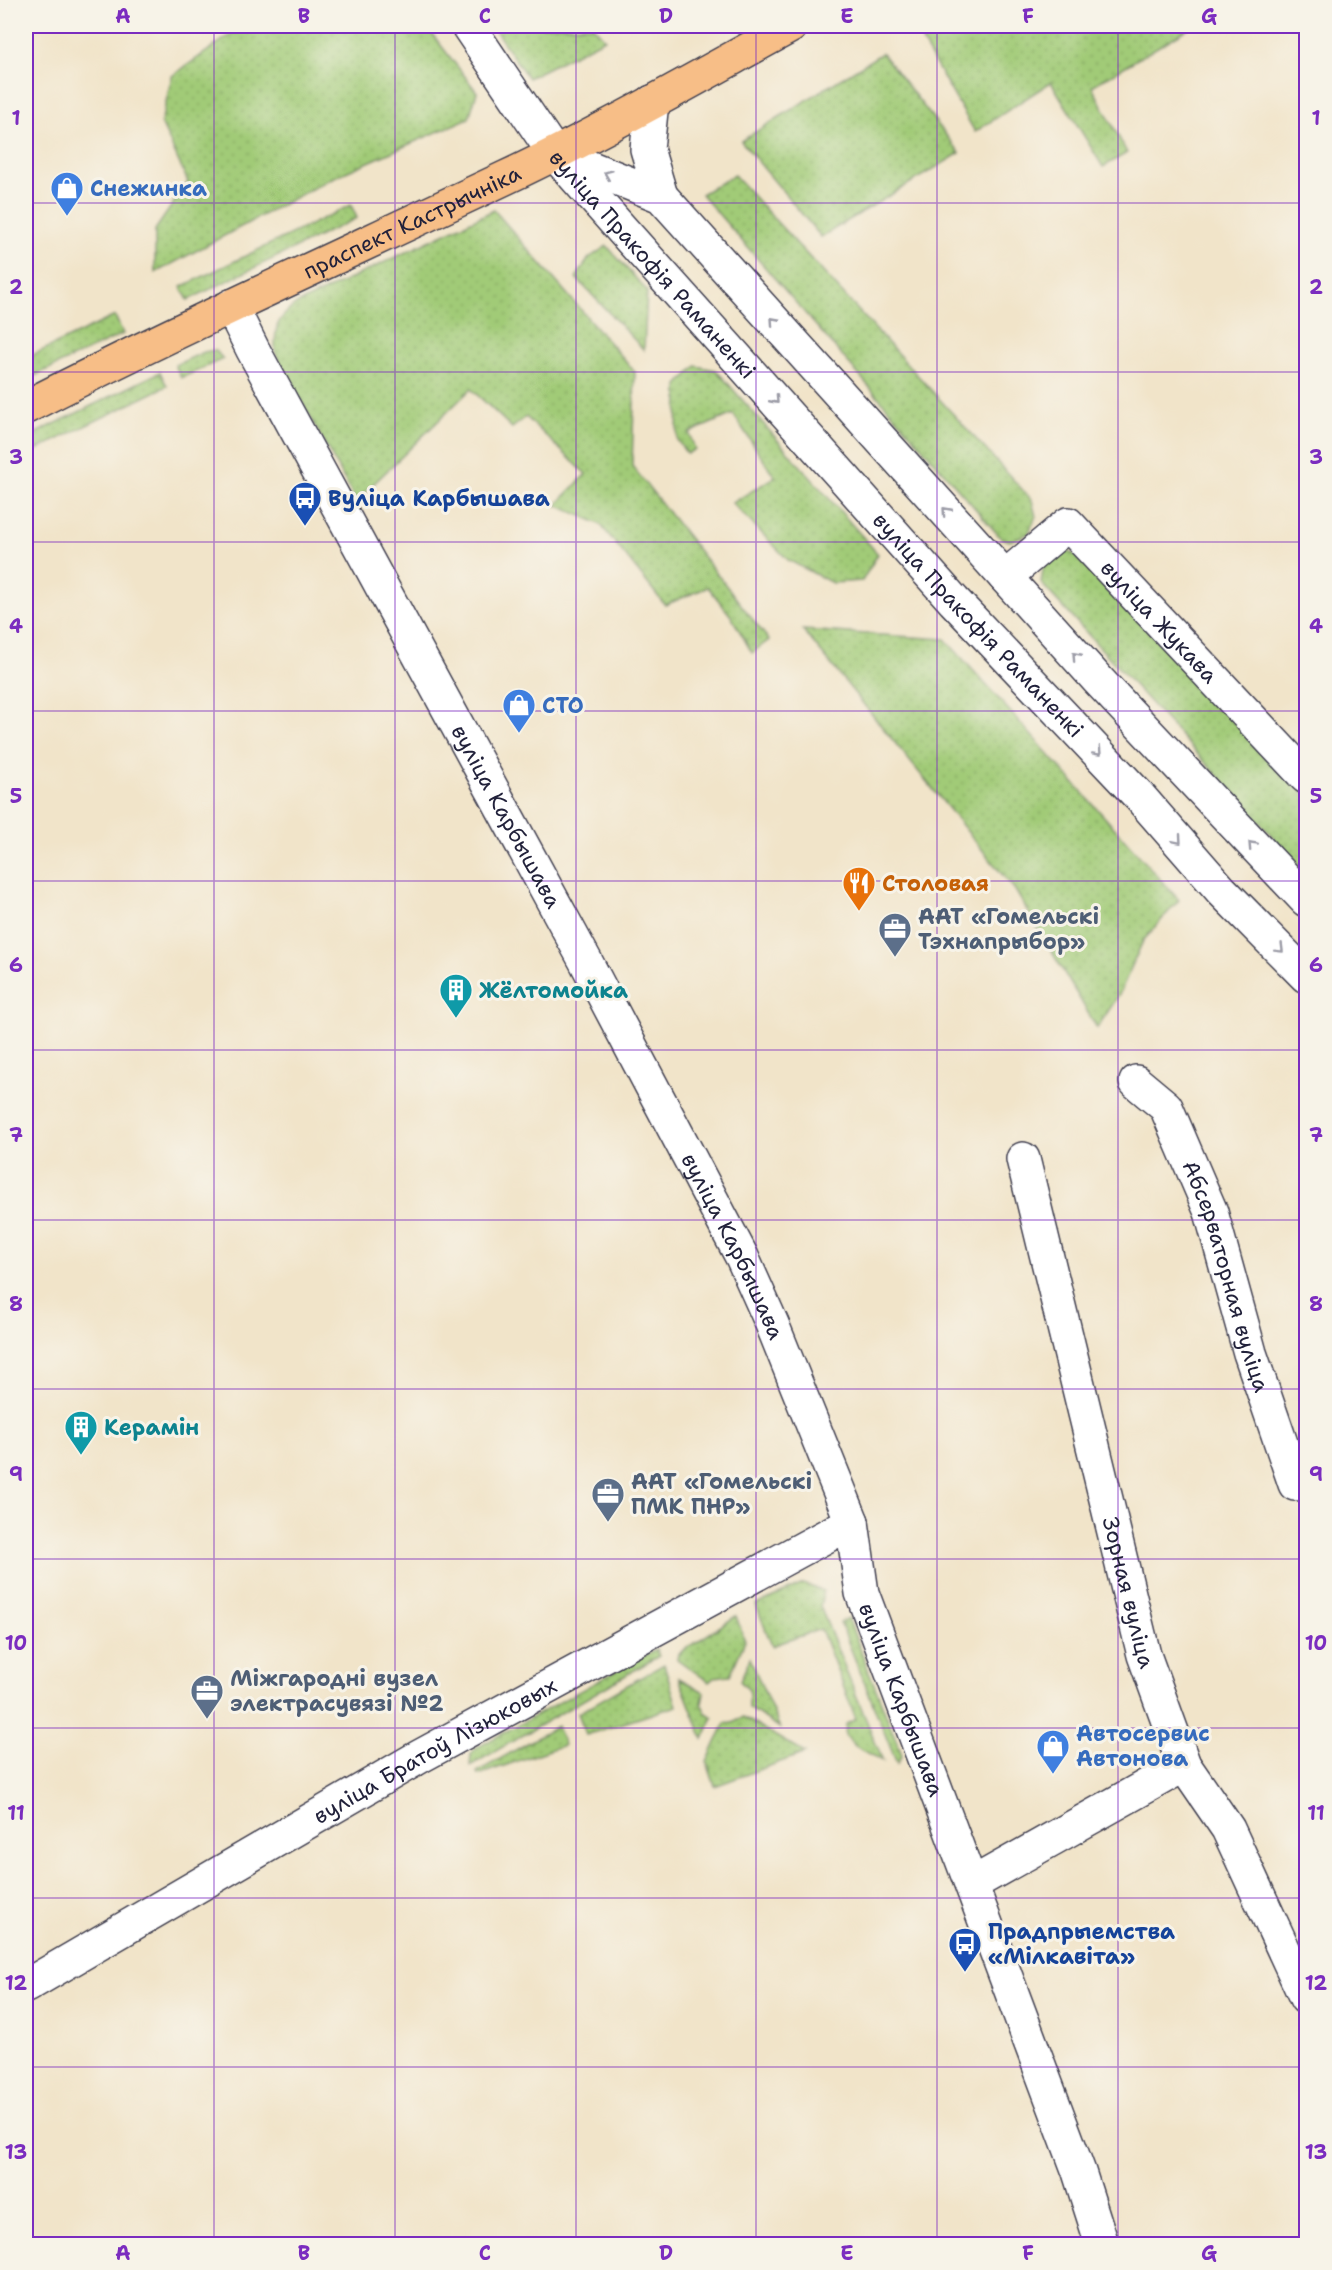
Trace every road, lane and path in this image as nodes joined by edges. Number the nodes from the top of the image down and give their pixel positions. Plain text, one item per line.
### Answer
1 (468, 26) edge
2 (791, 26) edge
3 (652, 102) junction
4 (554, 153) junction
5 (661, 196) junction
6 (231, 306) junction
7 (26, 407) edge
8 (1005, 577) junction
9 (1098, 680) junction
10 (1058, 710) junction
11 (1306, 777) edge
12 (1306, 900) edge
13 (1306, 976) edge
14 (1136, 1082) dead end
15 (1023, 1159) dead end
16 (1295, 1484) dead end
17 (852, 1522) junction
18 (1184, 1765) junction
19 (972, 1884) junction
20 (26, 1986) edge
21 (1306, 1998) edge
22 (1102, 2244) edge

1 - 4 street
2 - 3 main road, праспект Кастрычніка
3 - 4 main road, праспект Кастрычніка
3 - 5 street
5 -> 4 street, вуліца Пракофія Раманенкі
4 - 6 main road, праспект Кастрычніка
4 -> 10 street, вуліца Пракофія Раманенкі
8 -> 5 street, вуліца Пракофія Раманенкі
6 - 7 main road, праспект Кастрычніка
6 - 17 street, вуліца Карбышава
9 -> 8 street, вуліца Пракофія Раманенкі
8 - 11 street, вуліца Жукава
9 - 10 street
12 -> 9 street, вуліца Пракофія Раманенкі
10 -> 13 street, вуліца Пракофія Раманенкі
14 - 16 street, Абсерваторная вуліца
15 - 18 street, Зорная вуліца
17 - 19 street, вуліца Карбышава
17 - 20 street, вуліца Братоў Лізюковых
18 - 19 street
18 - 21 street, Зорная вуліца
19 - 22 street, вуліца Карбышава

